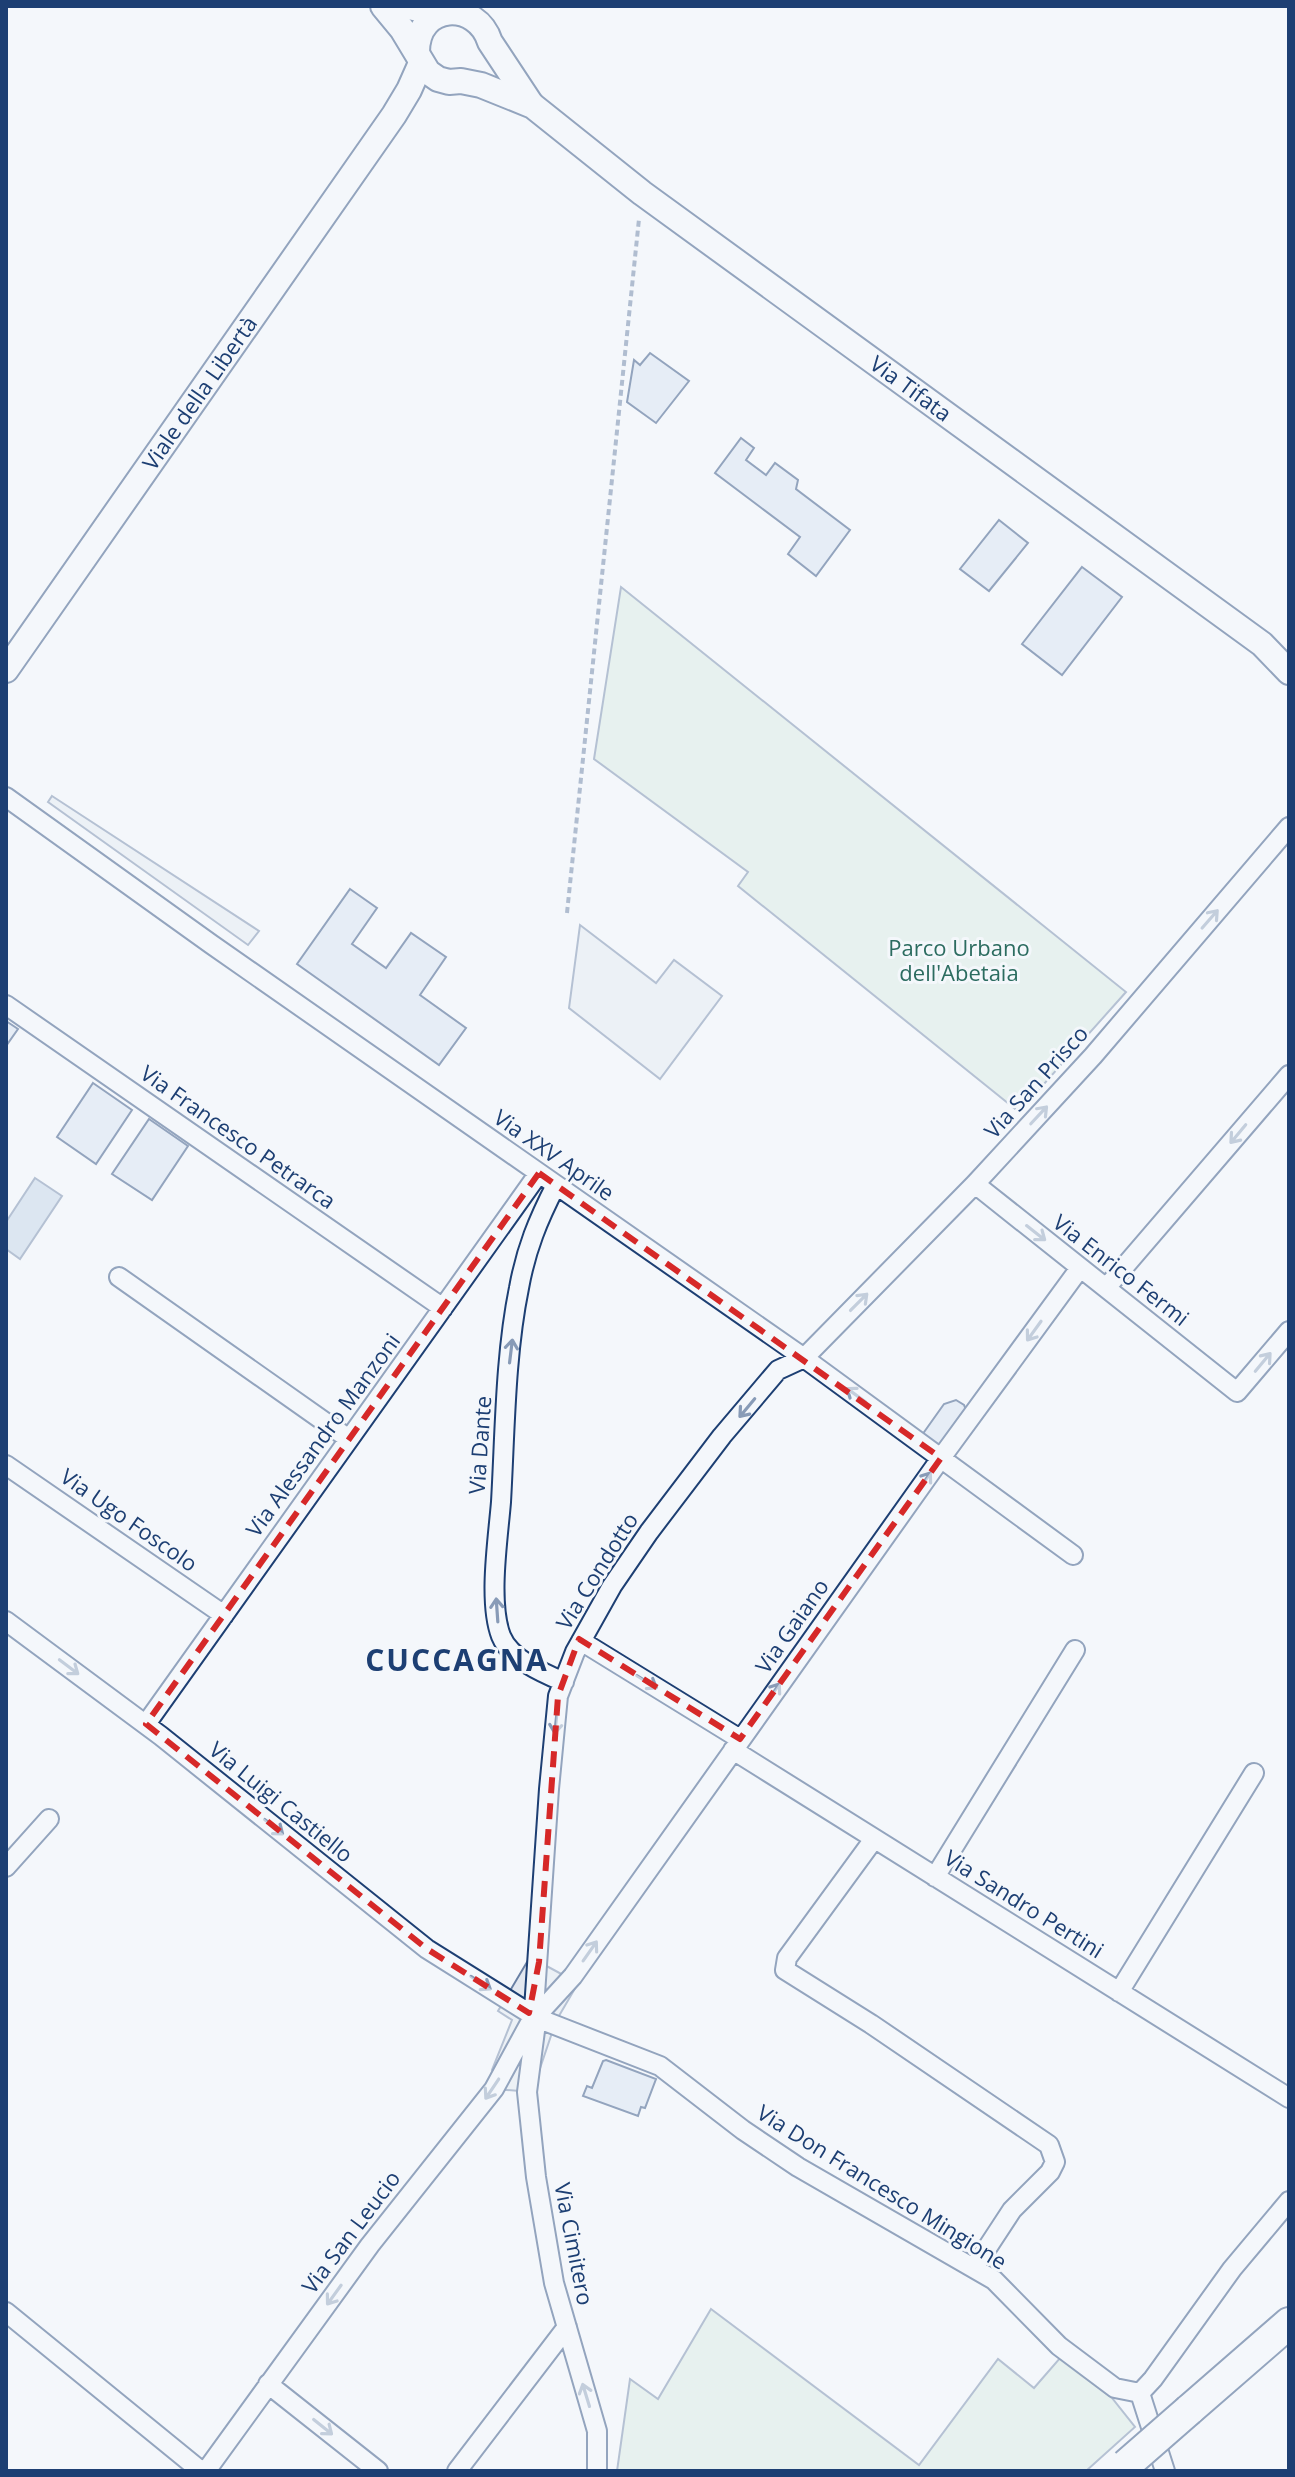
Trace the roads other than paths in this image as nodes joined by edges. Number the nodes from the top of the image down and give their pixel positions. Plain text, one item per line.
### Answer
1 (383, 6) edge
2 (404, 6) edge
3 (438, 13) junction
4 (490, 42) junction
5 (419, 57) junction
6 (455, 82) junction
7 (533, 106) junction
8 (394, 115) junction
9 (6, 670) edge
10 (1289, 672) edge
11 (6, 797) edge
12 (1289, 827) edge
13 (6, 1005) edge
14 (1289, 1075) edge
15 (539, 1173) junction
16 (975, 1184) junction
17 (556, 1185) junction
18 (1080, 1268) junction
19 (119, 1277) dead end
20 (1106, 1288) junction
21 (443, 1308) junction
22 (1289, 1331) edge
23 (804, 1358) junction
24 (349, 1439) junction
25 (941, 1458) junction
26 (6, 1465) edge
27 (1073, 1555) dead end
28 (224, 1615) junction
29 (6, 1621) edge
30 (581, 1641) junction
31 (1075, 1650) dead end
32 (564, 1682) junction
33 (146, 1724) junction
34 (737, 1745) junction
35 (1254, 1773) dead end
36 (49, 1819) dead end
37 (874, 1839) junction
38 (6, 1867) edge
39 (935, 1877) junction
40 (1119, 1992) junction
41 (536, 2016) junction
42 (1289, 2098) edge
43 (1289, 2201) edge
44 (974, 2268) junction
45 (6, 2312) edge
46 (1289, 2323) edge
47 (567, 2327) junction
48 (268, 2384) junction
49 (1140, 2393) junction
50 (1122, 2468) edge
51 (204, 2471) edge
52 (378, 2471) edge
53 (457, 2471) edge
54 (597, 2471) edge
55 (1165, 2471) edge

1 - 5 street, Via Tifata
2 - 3 street, Via Tifata
3 - 4 street, Via Tifata
3 - 5 street
4 - 6 street
4 - 7 street, Via Tifata
5 - 6 street, Via Tifata
5 - 8 street, Viale della Libertà
6 - 7 street, Via Tifata
6 - 8 street, Viale della Libertà
7 - 10 street, Via Tifata
8 - 9 street, Viale della Libertà
11 - 15 street, Via XXV Aprile
16 -> 12 street, Via San Prisco
13 - 21 street, Via Francesco Petrarca
14 -> 20 street
15 - 17 street, Via XXV Aprile
15 - 21 street, Via Alessandro Manzoni
16 -> 18 street, Via Enrico Fermi
23 -> 16 street, Via San Prisco
17 - 23 street, Via XXV Aprile
32 -> 17 street, Via Dante
18 - 20 street, Via Enrico Fermi
18 -> 25 street, Via Gaiano
19 - 24 street
20 -> 22 street, Via Enrico Fermi
21 - 24 street, Via Alessandro Manzoni
25 -> 23 street, Via XXV Aprile
23 -> 30 street, Via Condotto
24 - 28 street, Via Alessandro Manzoni
25 - 27 street, Via XXV Aprile
34 -> 25 street, Via Gaiano
26 - 28 street, Via Ugo Foscolo
28 - 33 street, Via Alessandro Manzoni
29 -> 33 street, Via Luigi Castiello
30 - 32 street, Via Condotto
30 -> 34 street, Via Sandro Pertini
31 - 39 street
32 -> 41 street, Via Condotto
33 -> 41 street, Via Luigi Castiello
34 - 37 street, Via Sandro Pertini
41 -> 34 street, Via Gaiano
35 - 40 street
36 - 38 street
37 - 39 street, Via Sandro Pertini
37 - 44 street
39 - 40 street, Via Sandro Pertini
40 - 42 street, Via Sandro Pertini
41 - 44 street, Via Don Francesco Mingione
41 - 47 street, Via Cimitero
41 -> 48 street, Via San Leucio
43 - 49 street
44 - 49 street, Via Don Francesco Mingione
45 - 51 street
46 - 50 highway, bridge
47 - 53 street
54 -> 47 street, Via Cimitero
48 - 51 street, Via San Leucio
48 -> 52 street
49 - 55 street

